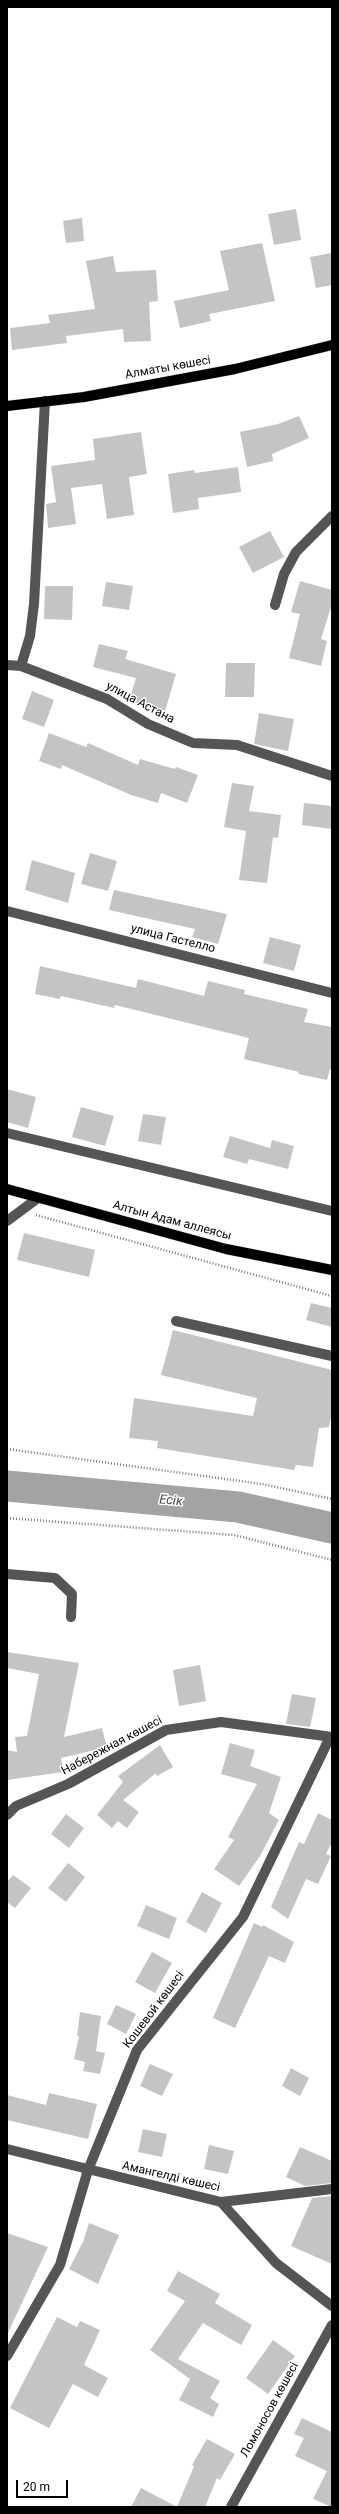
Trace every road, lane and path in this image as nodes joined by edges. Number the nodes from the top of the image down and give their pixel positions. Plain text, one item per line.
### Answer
1 (332, 345) edge
2 (45, 401) junction
3 (7, 406) edge
4 (332, 516) edge
5 (276, 605) dead end
6 (7, 665) edge
7 (21, 666) junction
8 (332, 776) edge
9 (7, 911) edge
10 (332, 994) edge
11 (7, 1133) edge
12 (7, 1189) edge
13 (38, 1198) junction
14 (20, 1211) junction
15 (332, 1211) edge
16 (7, 1221) edge
17 (332, 1270) edge
18 (332, 1296) edge
19 (176, 1321) dead end
20 (332, 1356) edge
21 (7, 1449) edge
22 (332, 1499) edge
23 (7, 1518) edge
24 (332, 1560) edge
25 (7, 1574) edge
26 (71, 1617) dead end
27 (331, 1737) edge
28 (7, 1815) edge
29 (7, 2149) edge
30 (88, 2170) junction
31 (332, 2189) edge
32 (221, 2202) junction
33 (332, 2306) edge
34 (332, 2325) edge
35 (7, 2356) edge
36 (232, 2507) edge

1 - 2 main road, Алматы көшесі
2 - 3 main road, Алматы көшесі
2 - 7 street
4 - 5 street
6 - 7 street, улица Астана
7 - 8 street, улица Астана
9 - 10 street, улица Гастелло
11 - 15 street
12 - 13 main road, Алтын Адам аллеясы
13 - 14 street
13 - 17 main road, Алтын Адам аллеясы
14 - 16 street
14 - 18 path
19 - 20 street
21 - 22 path
23 - 24 path
25 - 26 street
27 - 28 street, Набережная көшесі
27 - 30 street, Кошевой көшесі
29 - 30 street, Амангелді көшесі
30 - 32 street, Амангелді көшесі
30 - 35 street, Кошевой көшесі
31 - 32 street, Амангелді көшесі
32 - 33 street
34 - 36 street, Ломоносов көшесі

